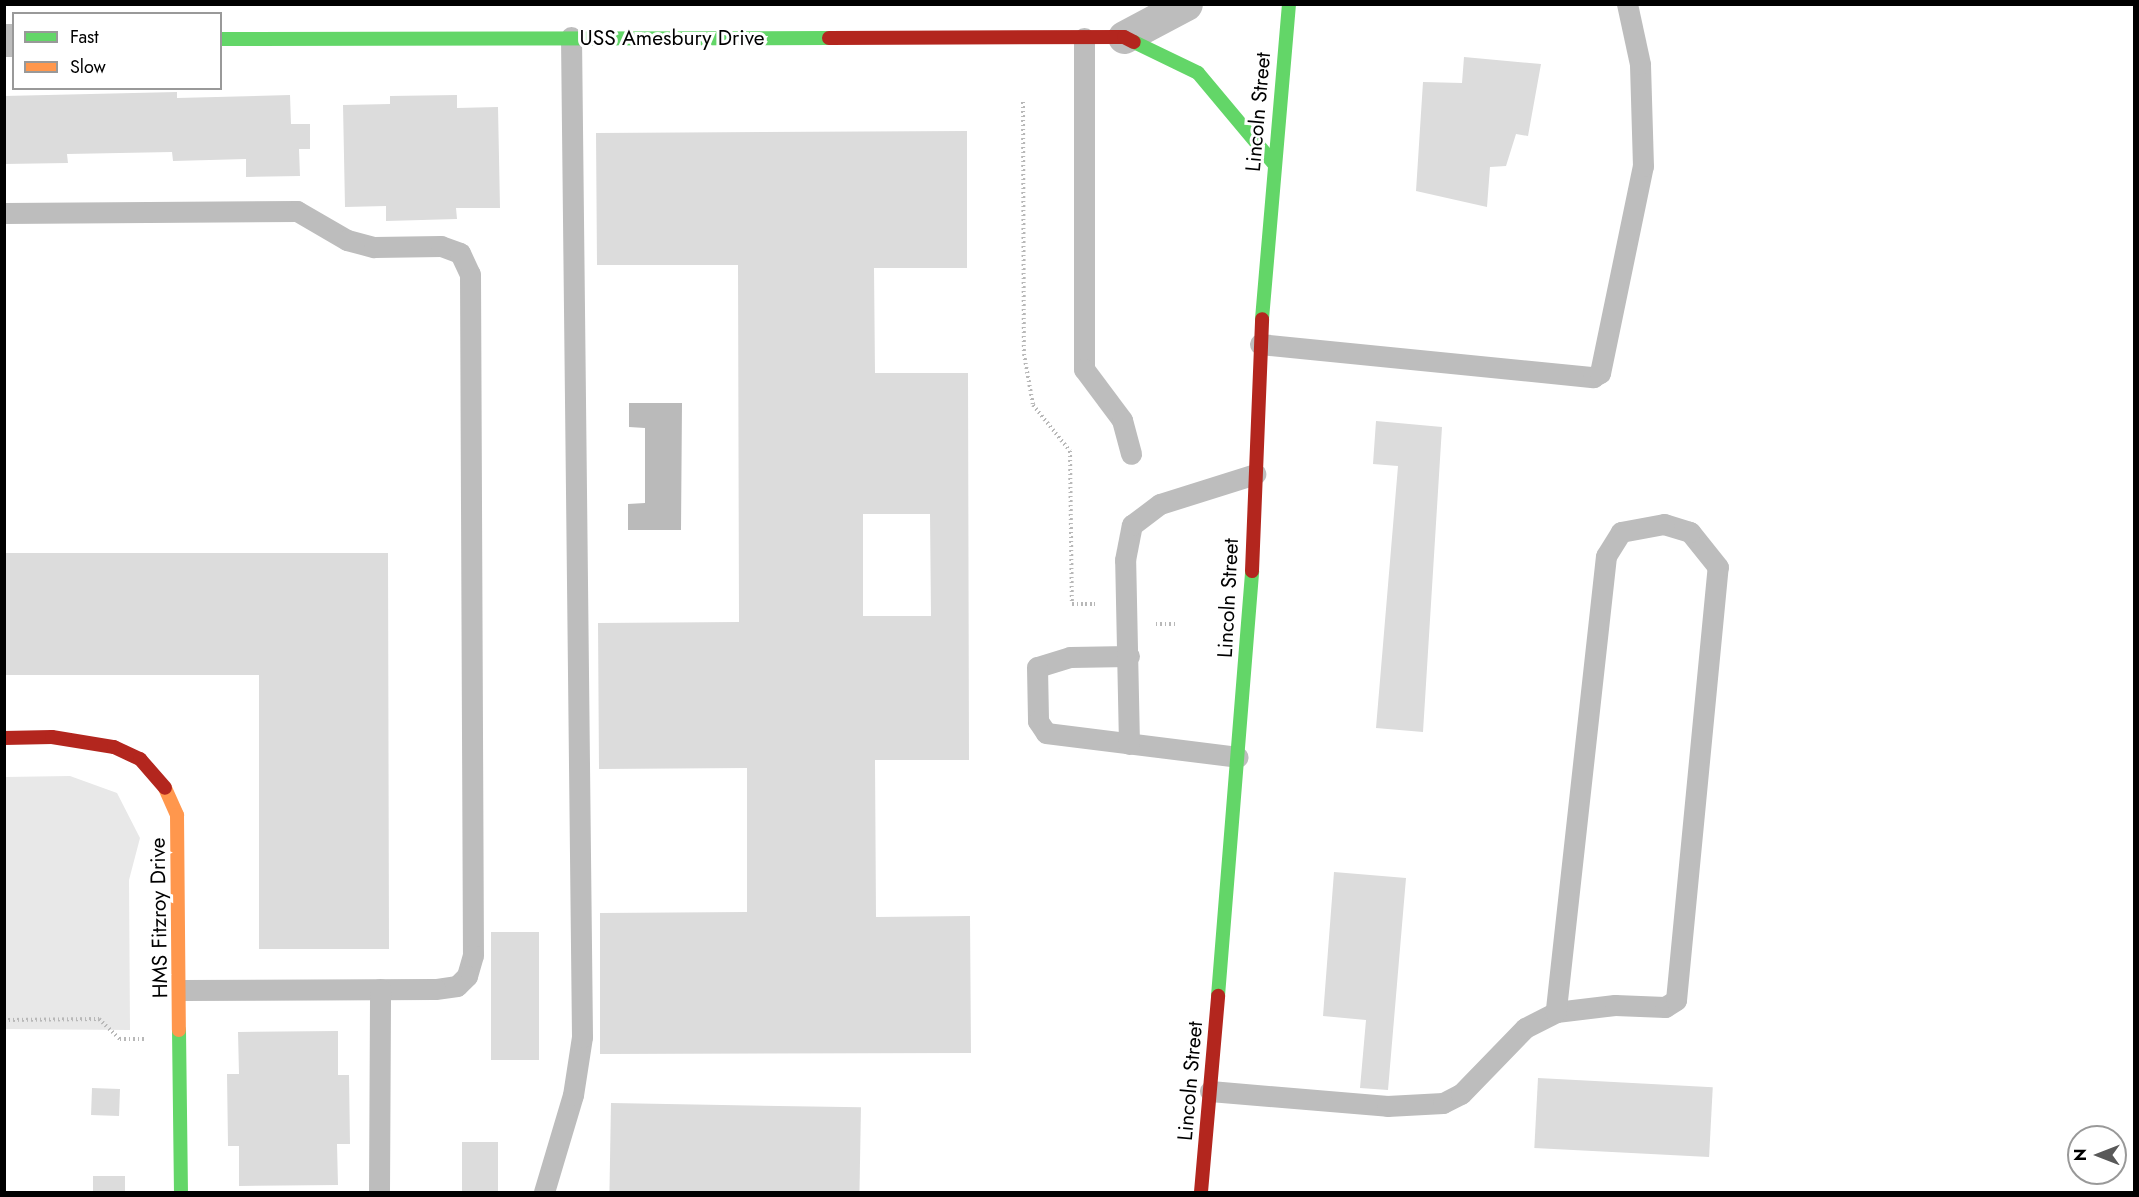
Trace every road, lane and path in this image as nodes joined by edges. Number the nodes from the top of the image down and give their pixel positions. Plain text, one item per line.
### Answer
1 (1186, 4) edge
2 (1289, 4) edge
3 (1627, 4) edge
4 (571, 37) junction
5 (1124, 37) junction
6 (1084, 38) junction
7 (222, 39) edge
8 (1023, 102) dead end
9 (1275, 164) junction
10 (4, 213) edge
11 (1260, 344) junction
12 (1131, 454) dead end
13 (1255, 474) junction
14 (1100, 614) dead end
15 (1152, 624) dead end
16 (1175, 624) dead end
17 (1129, 656) junction
18 (4, 738) edge
19 (1129, 744) junction
20 (1238, 757) junction
21 (381, 989) junction
22 (182, 990) junction
23 (1556, 1012) junction
24 (4, 1020) edge
25 (181, 1039) junction
26 (1210, 1091) junction
27 (181, 1192) edge
28 (380, 1192) edge
29 (544, 1192) edge
30 (1201, 1192) edge

1 - 5 street, USS Amesbury Drive
2 - 9 street, Lincoln Street
3 - 11 lane
4 - 6 street, USS Amesbury Drive
4 - 7 street, USS Amesbury Drive
4 - 29 lane
5 - 6 street, USS Amesbury Drive
5 - 9 street, USS Amesbury Drive
6 - 12 lane
8 - 14 path
9 - 11 street, Lincoln Street
10 - 21 lane
11 - 13 street, Lincoln Street
13 - 17 lane
13 - 20 street, Lincoln Street
15 - 16 path
17 - 19 lane
17 - 19 lane
18 - 22 street, HMS Fitzroy Drive
19 - 20 lane
20 - 26 street, Lincoln Street
21 - 22 lane
21 - 28 lane
22 - 25 street, HMS Fitzroy Drive
23 - 23 lane
23 - 26 lane
24 - 25 path
25 - 27 street, HMS Fitzroy Drive
26 - 30 street, Lincoln Street

